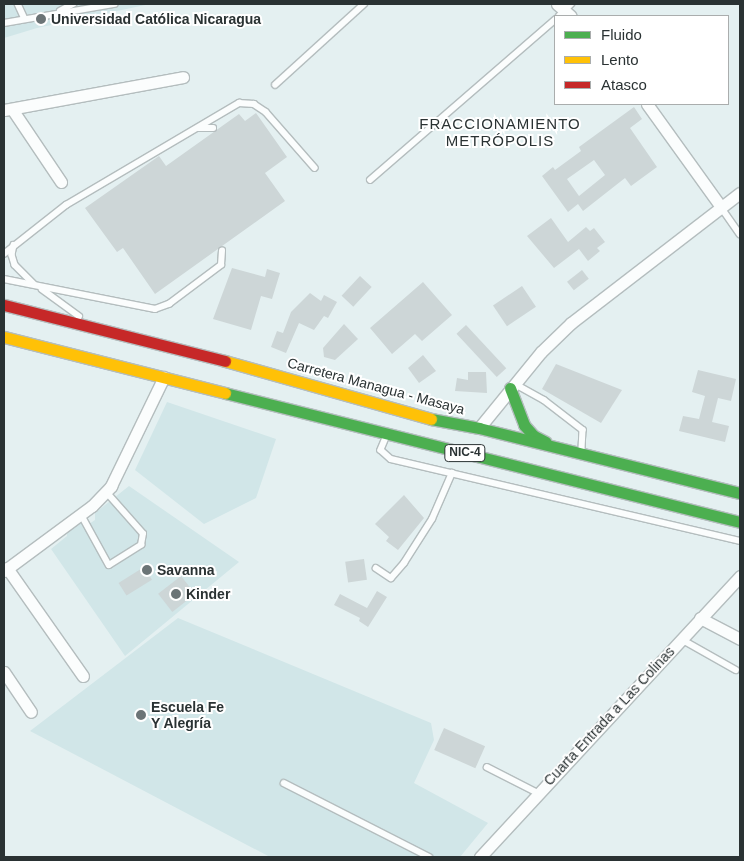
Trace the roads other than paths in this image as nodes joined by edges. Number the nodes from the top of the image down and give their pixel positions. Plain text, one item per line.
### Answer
1 (18, 4) edge
2 (73, 4) edge
3 (114, 4) edge
4 (364, 4) edge
5 (98, 5) edge
6 (60, 11) junction
7 (24, 17) junction
8 (554, 21) edge
9 (4, 23) edge
10 (183, 77) dead end
11 (275, 85) dead end
12 (648, 105) edge
13 (8, 110) edge
14 (198, 128) junction
15 (213, 128) dead end
16 (315, 168) dead end
17 (370, 180) dead end
18 (61, 182) dead end
19 (740, 193) edge
20 (721, 207) junction
21 (740, 234) edge
22 (14, 245) junction
23 (222, 251) dead end
24 (4, 254) edge
25 (4, 279) edge
26 (39, 286) junction
27 (4, 304) edge
28 (96, 329) junction
29 (4, 337) edge
30 (191, 354) junction
31 (239, 364) junction
32 (164, 377) junction
33 (189, 383) junction
34 (512, 386) junction
35 (229, 394) junction
36 (479, 428) junction
37 (388, 434) junction
38 (555, 447) junction
39 (582, 453) junction
40 (452, 473) junction
41 (568, 478) junction
42 (106, 492) junction
43 (740, 493) edge
44 (81, 514) junction
45 (740, 522) edge
46 (740, 541) edge
47 (376, 568) dead end
48 (6, 570) edge
49 (740, 576) edge
50 (700, 618) junction
51 (740, 637) edge
52 (681, 639) junction
53 (736, 670) dead end
54 (4, 672) edge
55 (83, 676) dead end
56 (31, 712) dead end
57 (487, 767) dead end
58 (284, 784) dead end
59 (538, 793) junction
60 (428, 857) edge
61 (480, 857) edge

1 - 7 lane
2 - 6 lane
3 - 5 lane
4 - 11 lane
5 - 6 lane
6 - 7 lane
7 - 9 lane
8 - 17 lane
10 - 13 street
12 - 20 street
13 - 18 street
14 - 15 lane
14 - 16 lane
14 - 22 lane
19 - 20 street
20 - 21 lane
20 - 34 street
22 - 24 lane
22 - 26 lane
23 - 26 lane
25 - 26 lane
26 - 28 lane
27 - 28 highway, Carretera Managua - Masaya / NIC-4
28 - 30 highway, Carretera Managua - Masaya / NIC-4
29 - 32 highway, NIC-4
30 - 31 highway, Carretera Managua - Masaya / NIC-4
30 - 33 highway
31 - 35 highway
31 - 36 highway, Carretera Managua - Masaya / NIC-4
32 - 33 highway, NIC-4
32 - 42 street
33 - 35 highway, NIC-4
34 - 36 street
34 - 38 highway
34 - 39 lane
35 - 37 highway, NIC-4
36 - 37 highway
36 - 38 highway, Carretera Managua - Masaya / NIC-4
36 - 41 highway
37 - 40 lane
37 - 41 highway, NIC-4
38 - 39 highway, Carretera Managua - Masaya / NIC-4
39 - 43 highway, Carretera Managua - Masaya / NIC-4
40 - 46 lane
40 - 47 lane
41 - 45 highway, NIC-4
42 - 44 street
42 - 44 lane
44 - 48 street
48 - 55 street
49 - 50 street, Cuarta Entrada a Las Colinas
50 - 51 street
50 - 52 street, Cuarta Entrada a Las Colinas
52 - 53 lane
52 - 59 street, Cuarta Entrada a Las Colinas
54 - 56 street
57 - 59 lane
58 - 60 lane
59 - 61 street, Cuarta Entrada a Las Colinas

